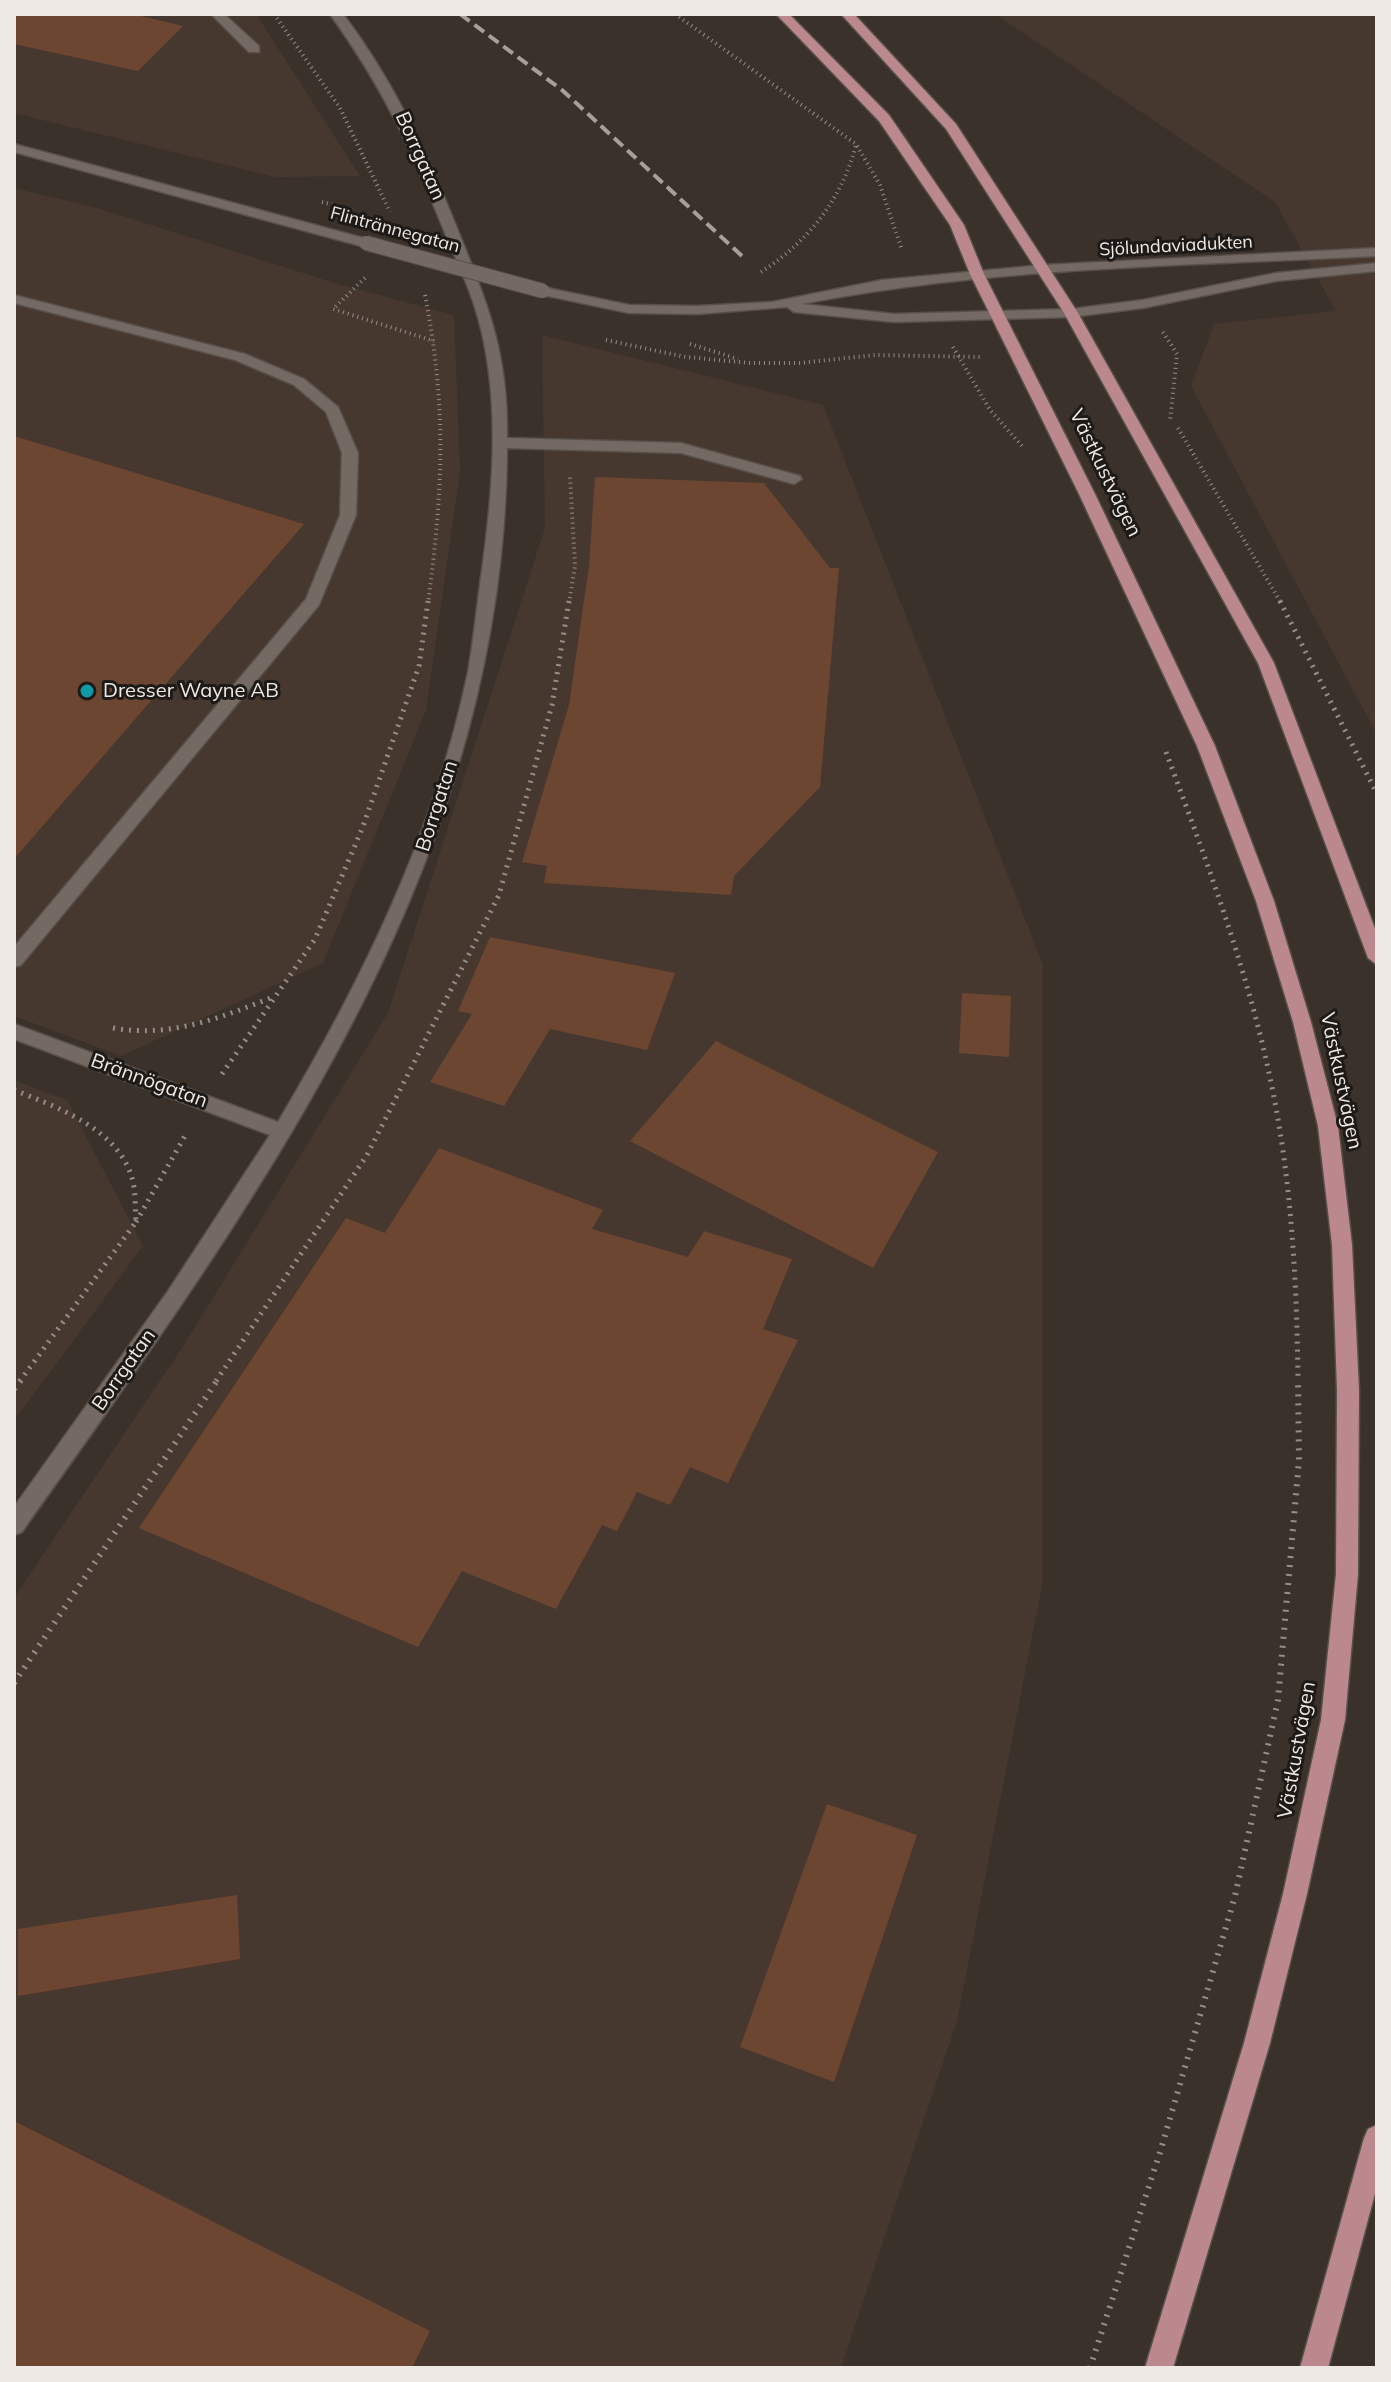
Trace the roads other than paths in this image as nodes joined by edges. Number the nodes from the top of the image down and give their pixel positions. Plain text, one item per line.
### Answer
1 (217, 14) edge
2 (336, 14) edge
3 (782, 14) edge
4 (847, 14) edge
5 (254, 49) dead end
6 (14, 148) edge
7 (1377, 252) edge
8 (1377, 267) edge
9 (1043, 269) junction
10 (977, 274) junction
11 (14, 299) edge
12 (772, 306) junction
13 (1071, 313) junction
14 (997, 315) junction
15 (501, 443) junction
16 (794, 479) dead end
17 (1377, 958) edge
18 (14, 960) edge
19 (14, 1031) edge
20 (284, 1132) junction
21 (14, 1525) edge
22 (1377, 2138) edge
23 (1159, 2368) edge
24 (1314, 2368) edge

1 - 5 street
2 - 15 street, Borrgatan
3 - 10 main road, Västkustvägen
4 - 9 main road
6 - 12 street, Flintrännegatan, bridge
7 - 9 street, Sjölundaviadukten
8 - 13 street, Sjölundaviadukten
9 - 10 street, Sjölundaviadukten
9 - 13 main road
10 - 12 street, Flintrännegatan
10 - 14 main road, Västkustvägen
11 - 18 street
12 - 14 street, Flintrännegatan
13 - 14 street, Sjölundaviadukten
13 - 17 main road
14 - 23 main road, Västkustvägen
15 - 16 street
15 - 20 street, Borrgatan
19 - 20 street, Brännögatan
20 - 21 street, Borrgatan
22 - 24 main road

